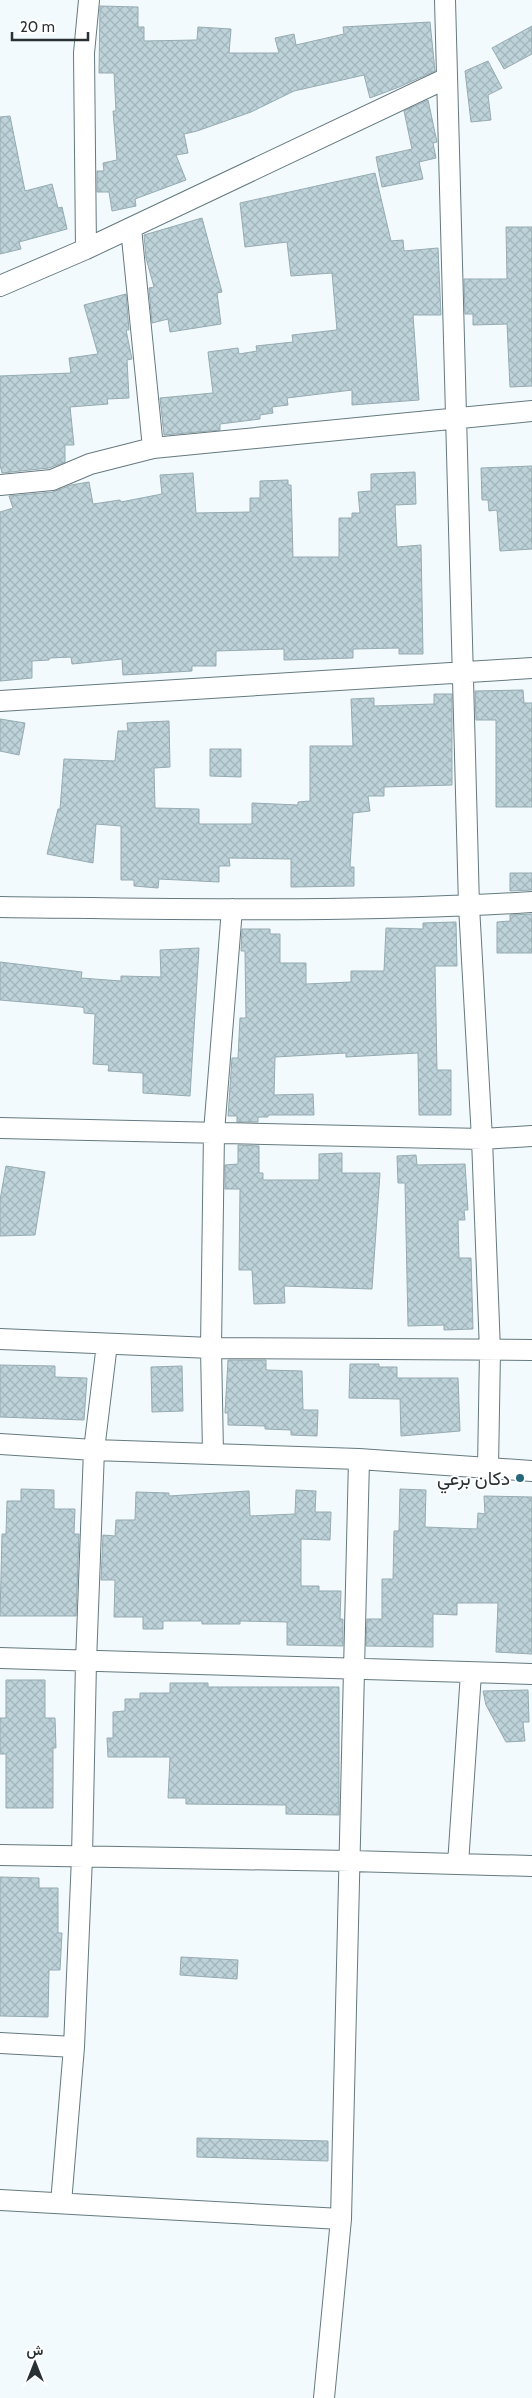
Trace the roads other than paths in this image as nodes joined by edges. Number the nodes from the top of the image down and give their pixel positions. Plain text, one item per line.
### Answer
1 (89, 0) edge
2 (445, 0) edge
3 (447, 78) junction
4 (131, 228) junction
5 (86, 249) junction
6 (0, 286) edge
7 (532, 411) edge
8 (456, 418) junction
9 (153, 448) junction
10 (0, 485) edge
11 (532, 668) edge
12 (463, 673) junction
13 (0, 702) edge
14 (532, 902) edge
15 (469, 906) junction
16 (0, 907) edge
17 (232, 909) junction
18 (0, 1128) edge
19 (214, 1132) junction
20 (532, 1136) edge
21 (482, 1139) junction
22 (0, 1339) edge
23 (107, 1344) junction
24 (211, 1348) junction
25 (532, 1350) edge
26 (490, 1351) junction
27 (0, 1444) edge
28 (94, 1450) junction
29 (213, 1453) junction
30 (359, 1459) junction
31 (488, 1468) junction
32 (532, 1471) edge
33 (0, 1658) edge
34 (86, 1662) junction
35 (354, 1670) junction
36 (471, 1673) junction
37 (532, 1674) edge
38 (0, 1855) edge
39 (82, 1857) junction
40 (351, 1861) junction
41 (458, 1864) junction
42 (532, 1866) edge
43 (0, 2043) edge
44 (74, 2047) junction
45 (0, 2200) edge
46 (61, 2203) junction
47 (341, 2219) junction
48 (324, 2398) edge

1 - 5 street
2 - 3 street
3 - 4 street
3 - 8 street
4 - 5 street
4 - 9 street
5 - 6 street
7 - 8 street
8 - 9 street
8 - 12 street
9 - 10 street
11 - 12 street
12 - 13 street
12 - 15 street
14 - 15 street
15 - 17 street
15 - 21 street
16 - 17 street
17 - 19 street
18 - 19 street
19 - 21 street
19 - 24 street
20 - 21 street
21 - 26 street
22 - 23 street
23 - 24 street
23 - 28 street
24 - 26 street
24 - 29 street
25 - 26 street
26 - 31 street
27 - 28 street
28 - 29 street
28 - 34 street
29 - 30 street
30 - 31 street
30 - 35 street
31 - 32 street
33 - 34 street
34 - 35 street
34 - 39 street
35 - 36 street
35 - 40 street
36 - 37 street
36 - 41 street
38 - 39 street
39 - 40 street
39 - 44 street
40 - 41 street
40 - 47 street
41 - 42 street
43 - 44 street
44 - 46 street
45 - 46 street
46 - 47 street
47 - 48 street

